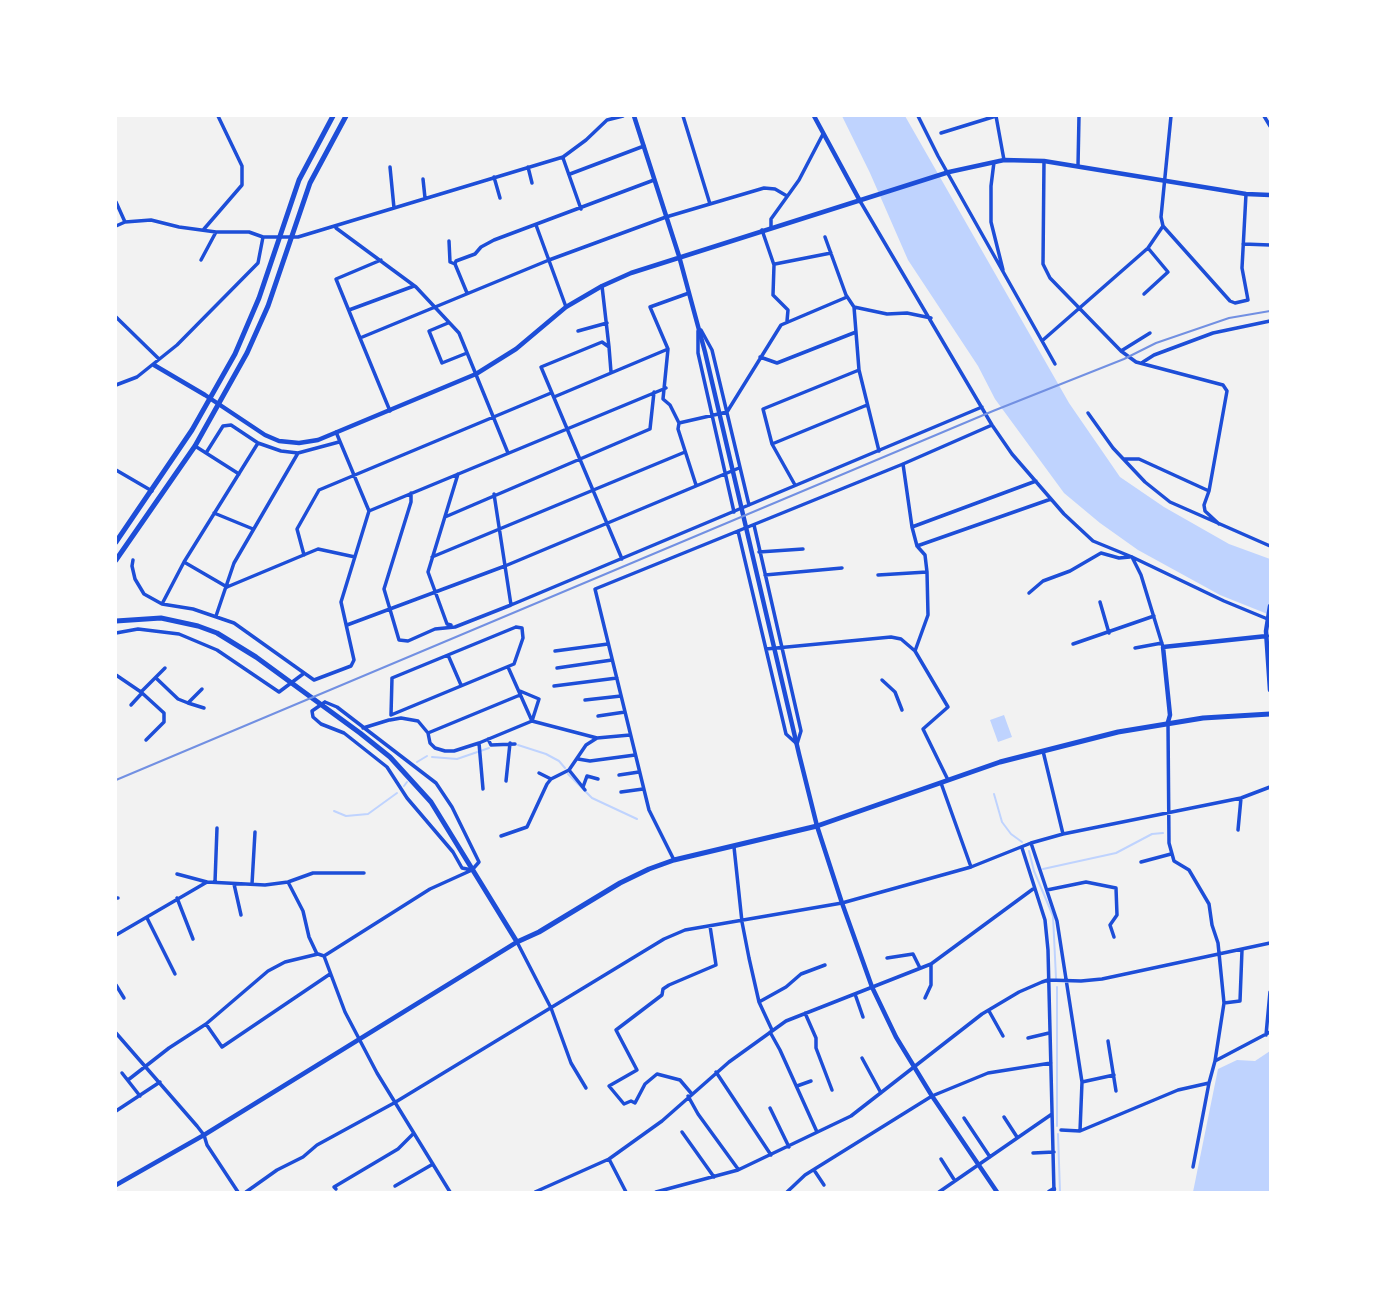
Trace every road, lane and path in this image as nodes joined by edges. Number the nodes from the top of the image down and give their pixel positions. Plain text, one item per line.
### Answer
1 (218, 116) edge
2 (332, 116) edge
3 (346, 116) edge
4 (623, 116) edge
5 (634, 116) edge
6 (683, 116) edge
7 (814, 116) edge
8 (918, 116) edge
9 (996, 116) edge
10 (1079, 116) edge
11 (1171, 116) edge
12 (1264, 116) edge
13 (1270, 126) edge
14 (941, 133) dead end
15 (823, 134) junction
16 (644, 146) junction
17 (563, 157) junction
18 (1004, 160) junction
19 (1044, 161) junction
20 (994, 162) junction
21 (1078, 166) junction
22 (390, 167) dead end
23 (528, 167) junction
24 (947, 173) junction
25 (570, 174) junction
26 (494, 177) junction
27 (424, 178) dead end
28 (654, 180) junction
29 (1165, 181) junction
30 (532, 183) dead end
31 (1246, 194) junction
32 (1270, 195) edge
33 (787, 196) junction
34 (425, 198) junction
35 (500, 198) dead end
36 (862, 200) junction
37 (116, 202) edge
38 (710, 204) junction
39 (394, 208) junction
40 (581, 209) junction
41 (666, 217) junction
42 (125, 222) junction
43 (536, 225) junction
44 (116, 226) edge
45 (1163, 226) junction
46 (335, 227) junction
47 (771, 228) junction
48 (204, 229) junction
49 (762, 230) junction
50 (216, 232) junction
51 (263, 237) junction
52 (280, 237) junction
53 (291, 237) junction
54 (825, 237) dead end
55 (449, 241) dead end
56 (1243, 244) junction
57 (1270, 245) edge
58 (1148, 248) junction
59 (831, 253) junction
60 (679, 257) junction
61 (201, 260) dead end
62 (382, 260) junction
63 (549, 260) junction
64 (455, 264) junction
65 (774, 265) junction
66 (1004, 276) junction
67 (414, 286) junction
68 (602, 286) junction
69 (467, 293) junction
70 (689, 293) junction
71 (1144, 294) dead end
72 (847, 297) junction
73 (433, 307) junction
74 (566, 307) junction
75 (854, 307) junction
76 (1078, 309) junction
77 (349, 310) junction
78 (116, 317) edge
79 (931, 318) junction
80 (787, 321) junction
81 (1270, 321) edge
82 (448, 323) junction
83 (607, 323) junction
84 (698, 325) junction
85 (578, 331) dead end
86 (856, 332) junction
87 (1150, 334) dead end
88 (360, 338) junction
89 (1042, 340) junction
90 (609, 347) junction
91 (668, 349) junction
92 (1121, 351) junction
93 (467, 354) junction
94 (760, 357) junction
95 (159, 359) junction
96 (1143, 362) junction
97 (1055, 364) dead end
98 (154, 365) junction
99 (859, 370) junction
100 (611, 372) junction
101 (477, 374) junction
102 (116, 385) edge
103 (666, 388) junction
104 (654, 392) junction
105 (552, 395) junction
106 (211, 400) junction
107 (219, 405) junction
108 (867, 405) junction
109 (982, 407) junction
110 (390, 411) junction
111 (727, 412) junction
112 (1088, 413) dead end
113 (712, 415) junction
114 (493, 418) junction
115 (679, 423) junction
116 (992, 425) junction
117 (566, 429) junction
118 (336, 432) junction
119 (339, 442) junction
120 (258, 443) junction
121 (772, 444) junction
122 (195, 446) junction
123 (879, 451) junction
124 (685, 452) junction
125 (206, 453) junction
126 (298, 453) junction
127 (508, 453) junction
128 (1124, 458) junction
129 (579, 459) junction
130 (903, 464) junction
131 (739, 468) junction
132 (116, 470) edge
133 (726, 472) junction
134 (239, 474) junction
135 (458, 474) junction
136 (354, 475) junction
137 (1036, 481) junction
138 (696, 485) junction
139 (795, 485) junction
140 (152, 491) junction
141 (592, 491) junction
142 (1209, 491) junction
143 (411, 493) junction
144 (494, 494) junction
145 (1051, 499) junction
146 (749, 505) junction
147 (369, 511) junction
148 (734, 512) junction
149 (215, 513) junction
150 (445, 517) junction
151 (606, 523) junction
152 (1219, 524) junction
153 (754, 525) junction
154 (912, 527) junction
155 (253, 529) junction
156 (499, 529) junction
157 (738, 531) junction
158 (116, 542) edge
159 (917, 546) junction
160 (1270, 546) edge
161 (803, 549) dead end
162 (759, 552) junction
163 (304, 555) junction
164 (744, 555) junction
165 (355, 557) junction
166 (432, 557) junction
167 (1132, 557) junction
168 (622, 559) junction
169 (116, 560) edge
170 (133, 560) dead end
171 (184, 562) junction
172 (505, 566) junction
173 (842, 568) dead end
174 (927, 572) junction
175 (765, 575) junction
176 (878, 576) dead end
177 (228, 587) junction
178 (434, 592) junction
179 (1029, 593) dead end
180 (1100, 602) dead end
181 (162, 604) junction
182 (510, 605) junction
183 (1270, 606) edge
184 (391, 607) junction
185 (1154, 615) junction
186 (216, 616) junction
187 (1268, 618) edge
188 (116, 621) edge
189 (347, 625) junction
190 (455, 627) junction
191 (116, 633) edge
192 (1109, 633) junction
193 (1266, 636) junction
194 (608, 644) junction
195 (1073, 644) dead end
196 (1162, 645) junction
197 (781, 646) junction
198 (1135, 648) dead end
199 (766, 649) junction
200 (915, 651) junction
201 (555, 652) dead end
202 (448, 655) junction
203 (612, 660) junction
204 (508, 667) junction
205 (164, 668) dead end
206 (556, 668) dead end
207 (303, 674) junction
208 (116, 675) edge
209 (156, 678) junction
210 (617, 678) junction
211 (882, 680) dead end
212 (461, 685) junction
213 (554, 687) dead end
214 (202, 689) dead end
215 (1270, 690) edge
216 (142, 692) junction
217 (519, 693) junction
218 (621, 696) junction
219 (585, 700) dead end
220 (188, 703) junction
221 (131, 705) dead end
222 (204, 708) dead end
223 (902, 710) dead end
224 (625, 712) junction
225 (1270, 714) edge
226 (597, 716) dead end
227 (390, 718) junction
228 (532, 721) junction
229 (1168, 722) junction
230 (363, 728) junction
231 (428, 733) junction
232 (630, 735) junction
233 (597, 738) junction
234 (488, 739) junction
235 (146, 740) dead end
236 (479, 743) junction
237 (797, 744) junction
238 (1043, 751) junction
239 (635, 755) junction
240 (578, 759) junction
241 (569, 769) junction
242 (639, 772) junction
243 (539, 773) dead end
244 (619, 775) dead end
245 (551, 779) junction
246 (598, 779) dead end
247 (506, 781) dead end
248 (944, 782) junction
249 (1270, 787) edge
250 (483, 789) dead end
251 (644, 789) junction
252 (621, 792) dead end
253 (1241, 798) junction
254 (1167, 813) junction
255 (817, 827) junction
256 (217, 828) dead end
257 (1238, 830) dead end
258 (255, 832) dead end
259 (1063, 834) junction
260 (501, 836) dead end
261 (1031, 843) junction
262 (734, 845) junction
263 (1021, 848) junction
264 (1171, 854) junction
265 (674, 860) junction
266 (1141, 862) dead end
267 (971, 867) junction
268 (472, 870) junction
269 (364, 873) dead end
270 (177, 874) dead end
271 (207, 882) junction
272 (215, 882) junction
273 (288, 882) junction
274 (234, 884) junction
275 (252, 884) junction
276 (1033, 889) junction
277 (1047, 890) junction
278 (177, 898) junction
279 (842, 903) junction
280 (241, 915) dead end
281 (147, 918) junction
282 (742, 920) junction
283 (710, 926) junction
284 (116, 935) edge
285 (1114, 937) dead end
286 (193, 939) dead end
287 (517, 942) junction
288 (1270, 943) edge
289 (1242, 950) junction
290 (318, 954) junction
291 (1220, 955) junction
292 (324, 956) junction
293 (887, 958) dead end
294 (931, 964) junction
295 (825, 965) dead end
296 (920, 968) junction
297 (175, 974) dead end
298 (330, 974) junction
299 (1048, 980) junction
300 (1067, 980) junction
301 (116, 985) edge
302 (872, 987) junction
303 (1270, 992) edge
304 (855, 994) junction
305 (124, 998) dead end
306 (925, 999) dead end
307 (759, 1002) junction
308 (1224, 1003) junction
309 (551, 1008) junction
310 (989, 1011) junction
311 (805, 1013) junction
312 (863, 1017) dead end
313 (206, 1024) junction
314 (771, 1031) junction
315 (116, 1033) edge
316 (1268, 1033) edge
317 (1049, 1034) junction
318 (1003, 1036) dead end
319 (1027, 1038) dead end
320 (361, 1040) junction
321 (1108, 1041) dead end
322 (862, 1058) dead end
323 (1215, 1060) junction
324 (1051, 1063) junction
325 (146, 1066) junction
326 (914, 1067) junction
327 (716, 1072) junction
328 (122, 1073) dead end
329 (1114, 1075) junction
330 (128, 1080) junction
331 (811, 1081) dead end
332 (160, 1082) junction
333 (1082, 1082) junction
334 (1209, 1083) junction
335 (797, 1086) junction
336 (586, 1088) dead end
337 (832, 1090) dead end
338 (1116, 1091) dead end
339 (881, 1093) junction
340 (690, 1094) junction
341 (140, 1096) junction
342 (932, 1096) junction
343 (394, 1103) junction
344 (770, 1108) dead end
345 (116, 1111) edge
346 (1053, 1113) junction
347 (1004, 1116) dead end
348 (964, 1118) dead end
349 (1061, 1130) dead end
350 (1080, 1130) junction
351 (682, 1132) dead end
352 (817, 1132) junction
353 (413, 1134) junction
354 (204, 1135) junction
355 (1017, 1137) junction
356 (789, 1147) junction
357 (1054, 1152) junction
358 (1033, 1153) dead end
359 (771, 1156) junction
360 (990, 1157) junction
361 (609, 1159) junction
362 (941, 1159) dead end
363 (433, 1164) junction
364 (978, 1165) junction
365 (1193, 1167) dead end
366 (738, 1170) junction
367 (814, 1170) junction
368 (714, 1177) junction
369 (955, 1181) junction
370 (116, 1185) edge
371 (824, 1185) dead end
372 (395, 1186) dead end
373 (336, 1189) dead end
374 (1054, 1191) edge
375 (238, 1192) edge
376 (246, 1192) edge
377 (450, 1192) edge
378 (535, 1192) edge
379 (626, 1192) edge
380 (656, 1192) edge
381 (788, 1192) edge
382 (939, 1192) edge
383 (997, 1192) edge
384 (1049, 1192) edge

1 - 48 street
2 - 52 highway
3 - 53 highway
4 - 17 street
5 - 16 street
6 - 38 street
7 - 15 street
8 - 24 street
9 - 14 street
9 - 18 street
10 - 21 street
11 - 29 street
12 - 13 street
15 - 33 street
15 - 36 street
16 - 25 street
16 - 28 street
17 - 23 street
17 - 25 street
18 - 19 street
18 - 20 street
19 - 21 street
19 - 76 street
20 - 24 street
20 - 66 street
21 - 29 street
22 - 39 street
23 - 26 street
23 - 30 street
24 - 36 street
24 - 66 street
25 - 40 street
26 - 34 street
26 - 35 street
27 - 34 street
28 - 40 street
28 - 41 street
29 - 31 street
29 - 45 street
31 - 32 street
31 - 56 street
33 - 38 street
33 - 47 street
34 - 39 street
36 - 47 street
36 - 79 street
37 - 42 street
38 - 41 street
39 - 46 street
40 - 43 street
41 - 60 street
41 - 63 street
42 - 44 street
42 - 48 street
43 - 63 street
43 - 64 street
45 - 56 street
45 - 58 street
46 - 53 street
46 - 62 street
47 - 49 street
48 - 50 street
49 - 60 street
49 - 65 street
50 - 51 street
50 - 61 street
51 - 52 street
51 - 95 street
52 - 53 street
52 - 106 highway
53 - 107 highway
54 - 59 street
55 - 64 street
56 - 57 street
58 - 71 street
58 - 76 street
59 - 65 street
59 - 72 street
60 - 68 street
60 - 70 street
62 - 67 street
62 - 77 street
63 - 69 street
63 - 74 street
64 - 69 street
65 - 80 street
66 - 89 street
67 - 73 street
67 - 77 street
68 - 74 street
68 - 83 street
69 - 73 street
70 - 84 street
70 - 91 street
72 - 75 street
72 - 80 street
73 - 82 street
73 - 88 street
74 - 101 street
75 - 79 street
75 - 86 street
76 - 89 street
76 - 92 street
77 - 88 street
78 - 95 street
79 - 109 street
80 - 94 street
81 - 96 street
82 - 93 street
82 - 93 street
83 - 85 street
83 - 90 street
84 - 111 street
84 - 113 street
84 - 237 street
86 - 94 street
86 - 99 street
87 - 92 street
88 - 110 street
89 - 97 street
90 - 100 street
90 - 105 street
91 - 100 street
91 - 103 street
92 - 96 street
93 - 101 street
94 - 111 street
95 - 98 street
96 - 142 street
98 - 102 street
98 - 106 street
99 - 108 street
99 - 121 street
100 - 105 street
101 - 110 street
101 - 114 street
103 - 104 street
103 - 115 street
104 - 117 street
104 - 129 street
105 - 114 street
105 - 117 street
106 - 107 street
106 - 140 highway
107 - 118 street
107 - 122 highway
108 - 121 street
108 - 123 street
109 - 116 street
109 - 123 street
110 - 118 street
111 - 113 street
111 - 131 street
112 - 128 street
113 - 115 street
113 - 133 street
114 - 127 street
114 - 136 street
115 - 124 street
116 - 130 street
116 - 137 street
117 - 127 street
117 - 129 street
118 - 119 street
119 - 126 street
119 - 136 street
120 - 125 street
120 - 126 street
120 - 134 street
121 - 139 street
122 - 125 street
122 - 169 highway
123 - 139 street
124 - 138 street
124 - 141 street
125 - 134 street
126 - 155 street
127 - 135 street
128 - 142 street
128 - 152 street
129 - 141 street
129 - 144 street
130 - 153 street
130 - 154 street
131 - 133 street
131 - 146 street
132 - 140 street
133 - 138 street
133 - 148 street
134 - 149 street
135 - 143 street
135 - 150 street
136 - 147 street
136 - 163 street
137 - 145 street
137 - 154 street
138 - 151 street
139 - 146 street
140 - 158 highway
141 - 151 street
141 - 156 street
142 - 152 street
143 - 147 street
143 - 184 street
144 - 150 street
144 - 156 street
145 - 159 street
145 - 167 street
146 - 148 street
147 - 165 street
148 - 168 street
149 - 155 street
149 - 171 street
150 - 166 street
151 - 168 street
151 - 172 street
152 - 160 street
153 - 157 street
153 - 162 street
154 - 159 street
155 - 177 street
156 - 166 street
156 - 172 street
157 - 164 street
157 - 194 street
159 - 174 street
161 - 162 street
162 - 164 street
162 - 175 street
163 - 165 street
163 - 177 street
164 - 199 street
165 - 189 street
166 - 178 street
167 - 179 street
167 - 185 street
167 - 187 street
168 - 182 street
170 - 181 street
171 - 177 street
171 - 181 street
172 - 178 street
172 - 182 street
173 - 175 street
174 - 176 street
174 - 200 street
175 - 197 street
177 - 186 street
178 - 184 street
178 - 190 street
180 - 192 street
181 - 186 street
182 - 190 street
183 - 187 street
184 - 189 street
184 - 190 street
185 - 192 street
185 - 196 street
186 - 207 street
187 - 193 street
188 - 268 highway
189 - 207 street
191 - 207 street
192 - 195 street
193 - 196 street
193 - 215 street
194 - 201 street
194 - 203 street
196 - 198 street
196 - 229 street
197 - 199 street
197 - 200 street
197 - 237 street
199 - 237 street
200 - 248 street
202 - 204 street
202 - 212 street
202 - 227 street
203 - 206 street
203 - 210 street
204 - 212 street
204 - 217 street
205 - 209 street
208 - 216 street
209 - 216 street
209 - 220 street
210 - 213 street
210 - 218 street
211 - 223 street
212 - 227 street
214 - 220 street
216 - 221 street
216 - 235 street
217 - 228 street
217 - 228 street
217 - 231 street
218 - 219 street
218 - 224 street
220 - 222 street
224 - 226 street
224 - 232 street
225 - 229 highway
227 - 230 street
227 - 231 street
228 - 233 street
228 - 234 street
229 - 238 highway
229 - 254 street
230 - 268 street
230 - 268 street
231 - 236 street
232 - 233 street
232 - 239 street
233 - 240 street
234 - 236 street
234 - 247 street
236 - 250 street
237 - 255 street
238 - 248 highway
238 - 259 street
239 - 240 street
239 - 242 street
240 - 241 street
241 - 245 street
241 - 246 street
242 - 244 street
242 - 251 street
243 - 245 street
245 - 260 street
248 - 255 highway
248 - 267 street
249 - 253 street
251 - 252 street
251 - 265 street
253 - 254 street
253 - 257 street
254 - 259 street
254 - 264 street
255 - 262 highway
255 - 279 street
256 - 272 street
258 - 275 street
259 - 261 street
261 - 263 street
261 - 277 street
262 - 265 highway
262 - 282 street
263 - 267 street
263 - 276 street
264 - 266 street
264 - 291 street
265 - 287 highway
267 - 279 street
268 - 287 highway
268 - 292 street
269 - 273 street
270 - 271 street
271 - 272 street
271 - 278 street
272 - 274 street
273 - 275 street
273 - 290 street
274 - 275 street
274 - 280 street
276 - 294 street
276 - 299 street
277 - 285 street
277 - 300 street
278 - 281 street
278 - 286 street
279 - 282 street
279 - 302 street
281 - 284 street
281 - 297 street
282 - 283 street
282 - 307 street
283 - 309 street
283 - 340 street
287 - 309 street
287 - 320 street
288 - 289 street
289 - 291 street
289 - 308 street
290 - 292 street
290 - 313 street
291 - 300 street
291 - 308 street
292 - 298 street
293 - 296 street
294 - 296 street
294 - 306 street
295 - 307 street
296 - 302 street
298 - 313 street
298 - 320 street
299 - 300 street
299 - 310 street
299 - 317 street
300 - 333 street
301 - 305 street
302 - 304 street
302 - 326 street
303 - 316 street
304 - 311 street
304 - 312 street
307 - 314 street
308 - 323 street
309 - 336 street
309 - 343 street
310 - 318 street
310 - 326 street
311 - 314 street
311 - 337 street
313 - 325 street
314 - 327 street
314 - 335 street
315 - 325 street
316 - 323 street
317 - 319 street
317 - 324 street
320 - 343 street
320 - 354 street
321 - 329 street
322 - 339 street
323 - 334 street
324 - 342 street
324 - 346 street
325 - 330 street
325 - 332 street
326 - 339 street
326 - 342 street
327 - 340 street
327 - 359 street
328 - 330 street
329 - 333 street
329 - 338 street
330 - 341 street
331 - 335 street
332 - 341 street
332 - 354 street
333 - 350 street
334 - 350 street
334 - 365 street
335 - 352 street
339 - 352 street
340 - 361 street
340 - 366 street
341 - 345 street
342 - 364 street
342 - 367 street
343 - 353 street
343 - 376 street
344 - 356 street
346 - 355 street
346 - 357 street
347 - 355 street
348 - 360 street
349 - 350 street
351 - 368 street
352 - 356 street
353 - 363 street
353 - 373 street
354 - 370 street
354 - 375 street
355 - 360 street
356 - 359 street
357 - 358 street
357 - 374 street
359 - 366 street
360 - 364 street
361 - 378 street
361 - 379 street
362 - 369 street
363 - 372 street
363 - 377 street
364 - 369 street
364 - 383 street
366 - 368 street
367 - 371 street
367 - 381 street
368 - 380 street
369 - 382 street
374 - 384 street

